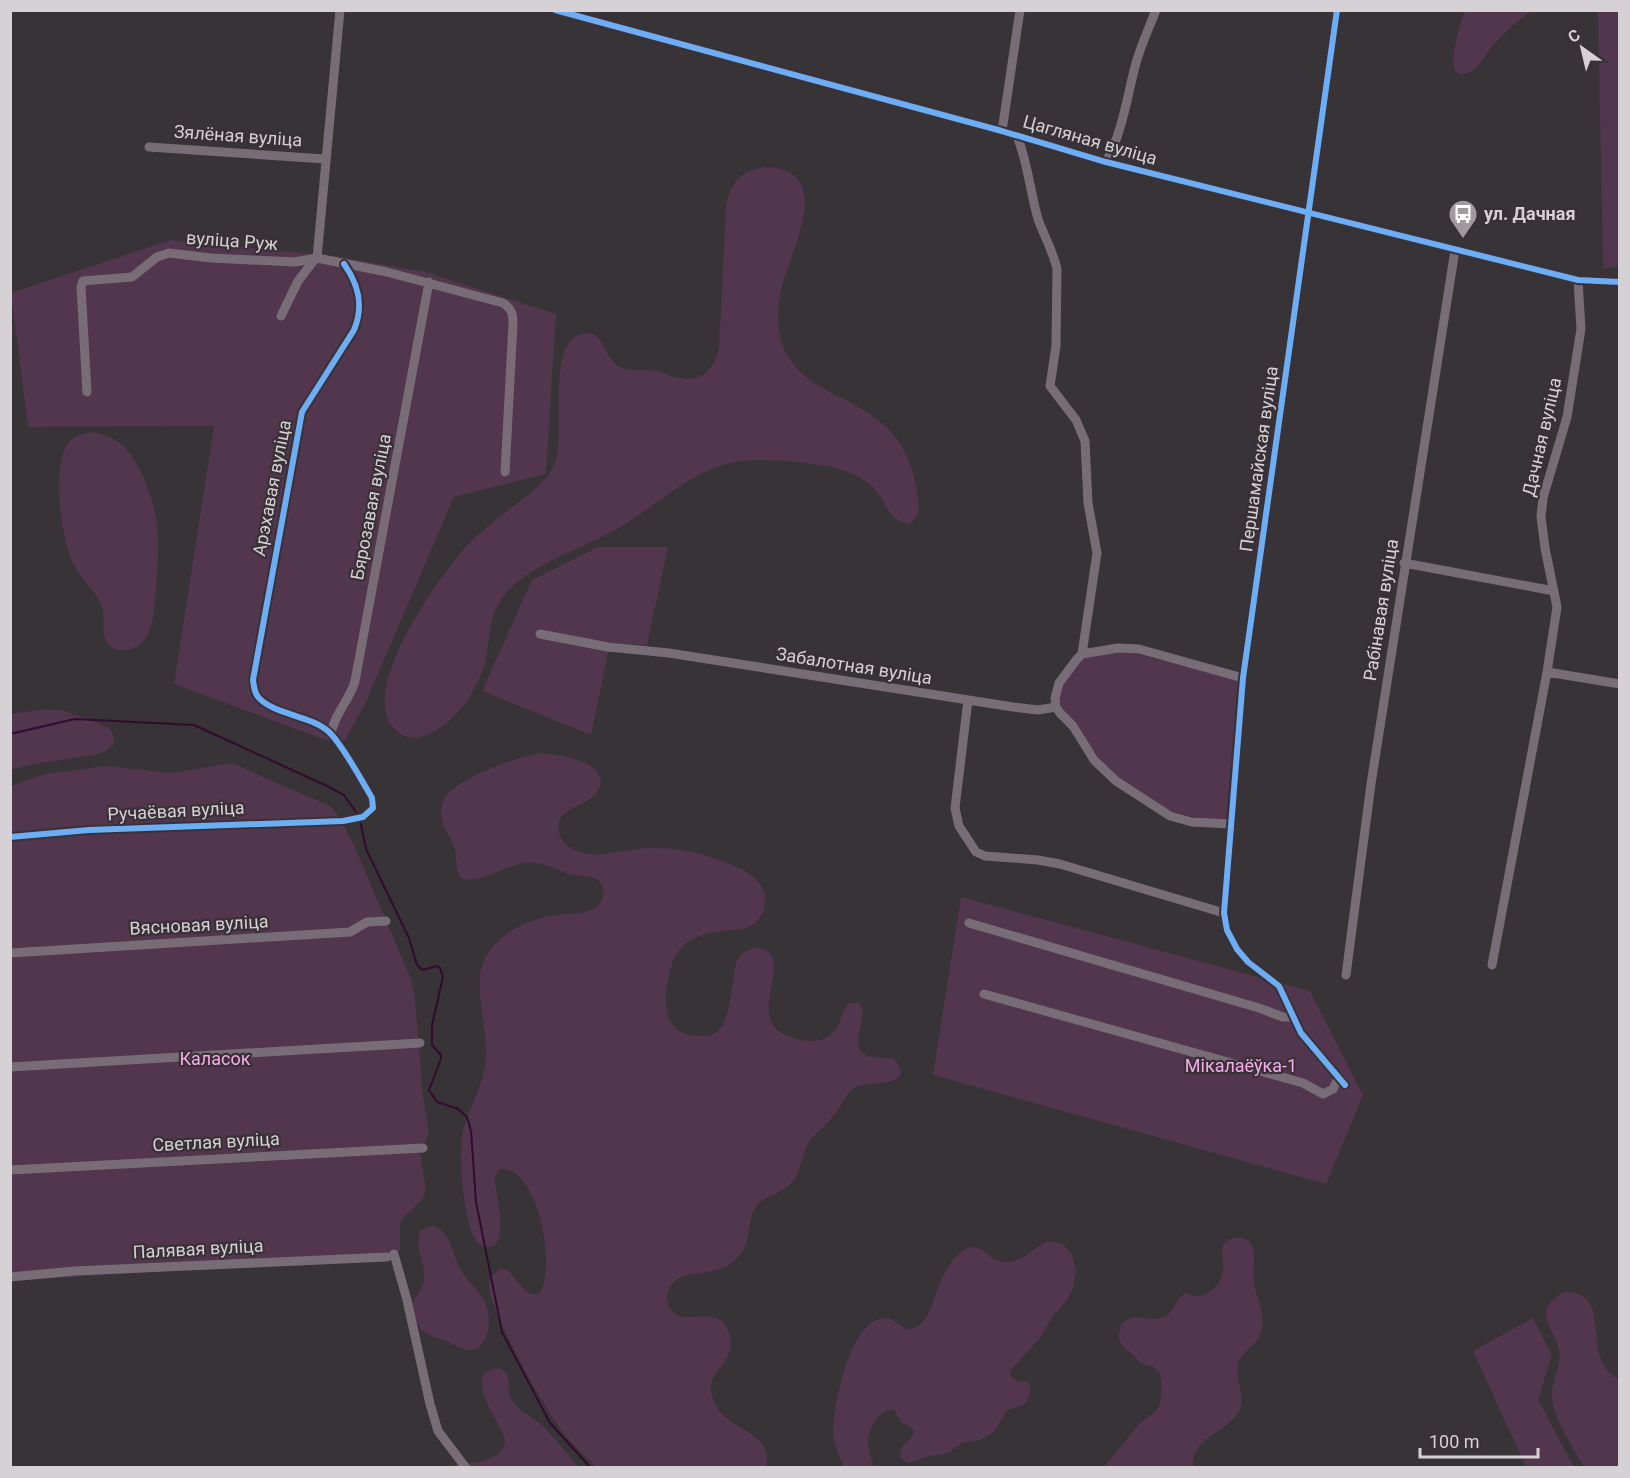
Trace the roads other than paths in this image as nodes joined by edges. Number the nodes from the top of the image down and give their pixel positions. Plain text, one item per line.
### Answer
1 (340, 10) edge
2 (555, 10) edge
3 (1020, 10) edge
4 (1156, 10) edge
5 (1337, 10) edge
6 (1002, 131) junction
7 (1017, 136) junction
8 (149, 147) dead end
9 (325, 159) junction
10 (1106, 162) junction
11 (1307, 213) junction
12 (1455, 250) junction
13 (317, 258) junction
14 (344, 264) junction
15 (1578, 280) junction
16 (429, 282) junction
17 (1620, 282) edge
18 (281, 316) dead end
19 (87, 392) dead end
20 (505, 472) dead end
21 (1404, 563) junction
22 (1554, 591) junction
23 (540, 634) dead end
24 (1082, 654) junction
25 (1547, 672) junction
26 (1243, 678) junction
27 (1620, 684) edge
28 (968, 700) junction
29 (1056, 707) junction
30 (331, 734) junction
31 (1230, 824) junction
32 (10, 837) edge
33 (1224, 913) junction
34 (386, 921) dead end
35 (969, 923) dead end
36 (10, 953) edge
37 (1492, 965) dead end
38 (1346, 975) dead end
39 (984, 994) dead end
40 (1292, 1017) junction
41 (420, 1043) dead end
42 (10, 1067) edge
43 (423, 1148) dead end
44 (10, 1170) edge
45 (10, 1277) edge
46 (466, 1467) edge

1 - 9 street
2 - 6 street, Цагляная вуліца
3 - 6 street
4 - 10 street, Цагляная вуліца
5 - 11 street, Першамайская вуліца
6 - 7 street, Цагляная вуліца
7 - 10 street, Цагляная вуліца
7 - 24 street, Цагляная вуліца
8 - 9 street, Зялёная вуліца
9 - 13 street
10 - 11 street, Цагляная вуліца
11 - 12 street, Цагляная вуліца
11 - 26 street, Першамайская вуліца
12 - 15 street, Цагляная вуліца
12 - 21 street, Рабінавая вуліца
13 - 14 street
13 - 18 street
13 - 19 street, вуліца Руж
14 - 16 street
14 - 30 street, Арэхавая вуліца
15 - 17 street, Цагляная вуліца
15 - 22 street, Дачная вуліца
16 - 20 street
16 - 30 street, Бярозавая вуліца
21 - 22 street
21 - 38 street, Рабінавая вуліца
22 - 25 street, Дачная вуліца
23 - 28 street, Забалотная вуліца
24 - 26 street
24 - 29 street
25 - 27 street
25 - 37 street, Дачная вуліца
26 - 31 street, Першамайская вуліца
28 - 29 street, Забалотная вуліца
28 - 33 street
29 - 31 street
30 - 32 street, Ручаёвая вуліца
31 - 33 street, Першамайская вуліца
33 - 40 street
34 - 36 street, Вясновая вуліца
35 - 40 street
39 - 40 street
41 - 42 street
43 - 44 street, Светлая вуліца
45 - 46 street, Палявая вуліца

